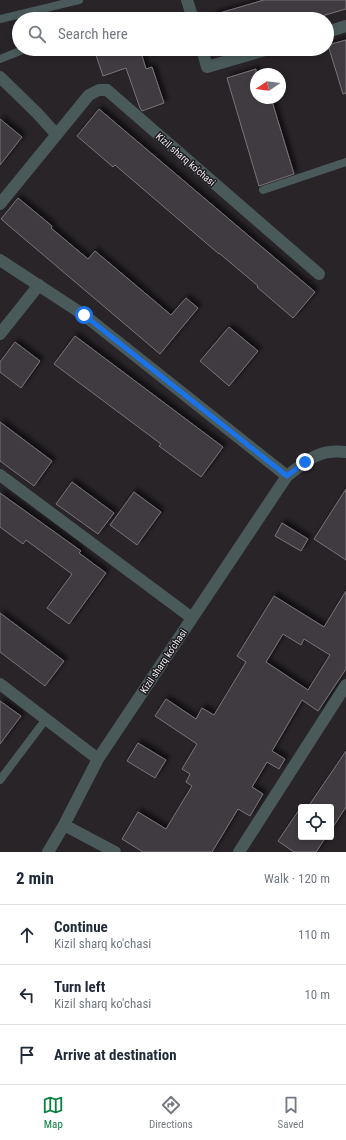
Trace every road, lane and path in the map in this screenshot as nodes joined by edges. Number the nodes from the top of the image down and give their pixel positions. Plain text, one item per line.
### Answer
1 (78, 0) edge
2 (187, 0) edge
3 (29, 12) edge
4 (191, 12) edge
5 (12, 16) edge
6 (0, 19) edge
7 (346, 26) edge
8 (334, 30) edge
9 (12, 54) edge
10 (204, 56) edge
11 (245, 56) edge
12 (0, 59) edge
13 (0, 77) edge
14 (56, 134) junction
15 (346, 162) edge
16 (264, 190) dead end
17 (0, 204) edge
18 (0, 260) edge
19 (319, 274) dead end
20 (39, 285) junction
21 (0, 334) edge
22 (346, 452) edge
23 (0, 475) edge
24 (287, 476) junction
25 (192, 618) junction
26 (0, 684) edge
27 (346, 685) edge
28 (46, 719) junction
29 (98, 760) junction
30 (0, 780) edge
31 (64, 825) junction
32 (48, 852) edge
33 (115, 852) edge
34 (239, 852) edge

1 - 3 lane
2 - 4 street
5 - 6 lane
7 - 8 street
9 - 12 lane
10 - 11 street
13 - 14 street
14 - 17 street, Kizil sharq ko'chasi
14 - 19 street, Kizil sharq ko'chasi
15 - 16 lane
18 - 20 street
20 - 21 street
20 - 24 street
22 - 24 street, Kizil sharq ko'chasi
23 - 25 street
24 - 25 street, Kizil sharq ko'chasi
25 - 29 street, Kizil sharq ko'chasi
26 - 28 street
27 - 34 street
28 - 29 street
28 - 30 lane
29 - 31 street, Kizil sharq ko'chasi
31 - 32 street, Kizil sharq ko'chasi
31 - 33 street

